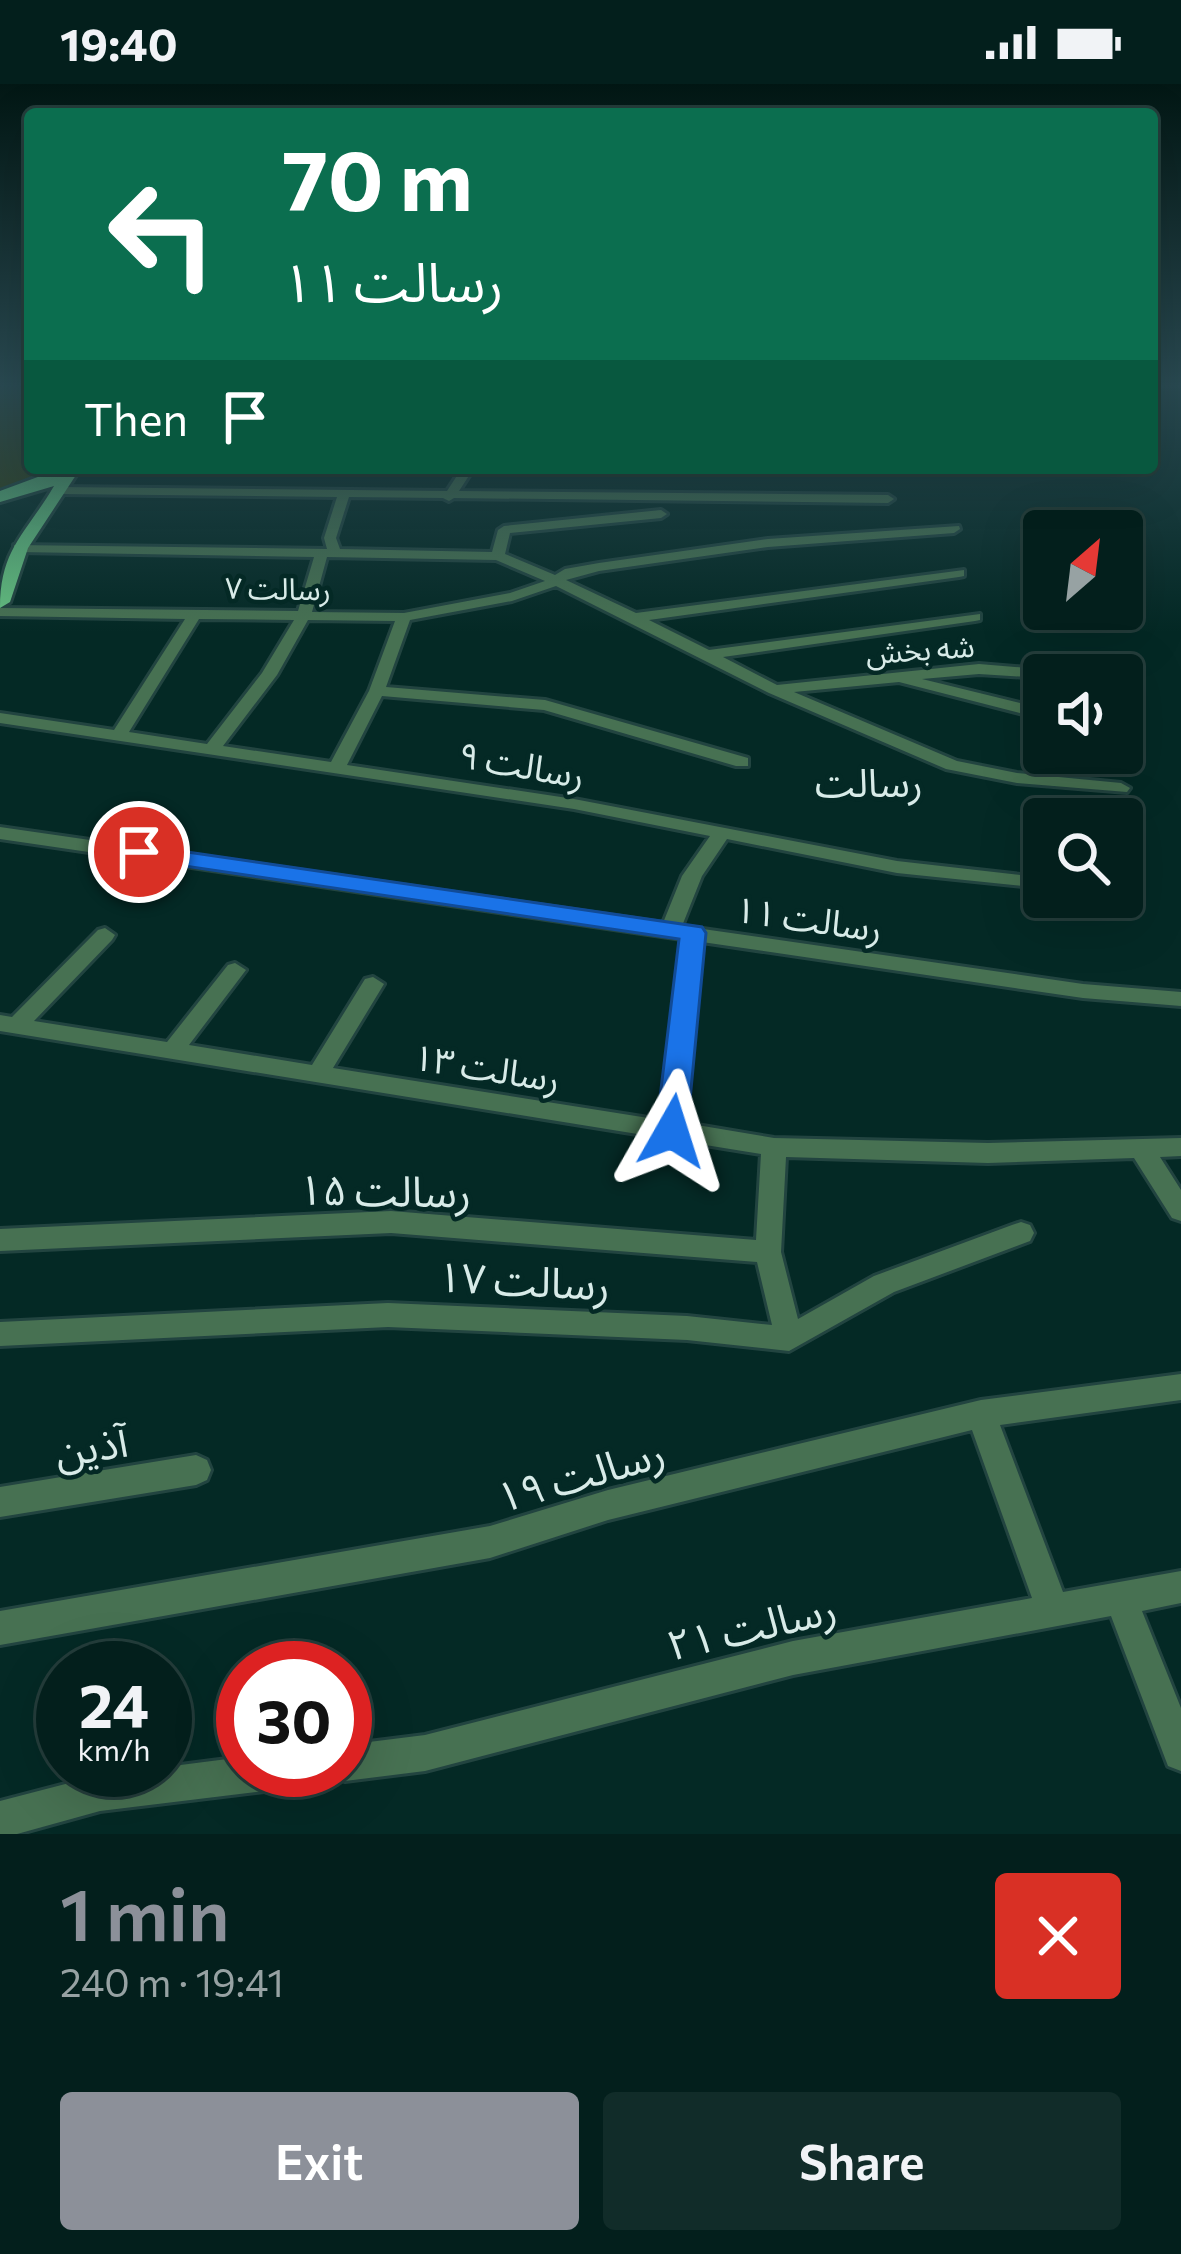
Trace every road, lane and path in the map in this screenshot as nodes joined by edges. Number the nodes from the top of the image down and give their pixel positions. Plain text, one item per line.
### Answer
1 (464, 474) edge
2 (67, 477) edge
3 (344, 494) junction
4 (0, 497) edge
5 (449, 497) junction
6 (888, 499) dead end
7 (661, 514) dead end
8 (954, 530) dead end
9 (20, 548) junction
10 (328, 553) junction
11 (498, 556) junction
12 (958, 573) dead end
13 (550, 581) junction
14 (0, 602) edge
15 (0, 612) edge
16 (196, 613) junction
17 (304, 615) junction
18 (404, 617) junction
19 (975, 617) dead end
20 (632, 618) junction
21 (706, 655) junction
22 (1023, 672) edge
23 (888, 675) junction
24 (775, 690) junction
25 (377, 691) junction
26 (1023, 709) edge
27 (0, 718) edge
28 (119, 735) junction
29 (213, 748) junction
30 (742, 762) dead end
31 (338, 766) junction
32 (1121, 788) dead end
33 (0, 833) edge
34 (722, 833) junction
35 (1023, 880) edge
36 (681, 931) junction
37 (105, 935) dead end
38 (235, 970) dead end
39 (373, 983) dead end
40 (1181, 999) edge
41 (8, 1024) edge
42 (172, 1051) junction
43 (317, 1075) junction
44 (672, 1131) junction
45 (775, 1147) junction
46 (1181, 1147) edge
47 (1143, 1151) junction
48 (1181, 1211) edge
49 (1021, 1233) dead end
50 (0, 1240) edge
51 (769, 1252) junction
52 (0, 1334) edge
53 (789, 1339) junction
54 (1181, 1387) edge
55 (981, 1414) junction
56 (196, 1470) dead end
57 (0, 1502) edge
58 (1181, 1587) edge
59 (1120, 1598) junction
60 (1053, 1610) junction
61 (0, 1628) edge
62 (1181, 1754) edge
63 (372, 1760) edge
64 (216, 1779) edge
65 (0, 1820) edge

1 - 5 street
2 - 3 street
2 - 4 main road
2 - 9 main road
3 - 5 street
3 - 10 street
5 - 6 street
7 - 11 street
8 - 13 street, رسالت ۷
9 - 10 street
9 - 14 main road
10 - 11 street
10 - 17 street
11 - 13 street
12 - 20 street
13 - 18 street, رسالت ۷
13 - 20 street
15 - 16 street, رسالت ۷
16 - 17 street, رسالت ۷
16 - 28 street
17 - 18 street, رسالت ۷
17 - 29 street
18 - 25 street
19 - 21 street
20 - 21 street
21 - 24 street
22 - 23 street, شه بخش
23 - 24 street, شه بخش
23 - 26 street
24 - 32 street
25 - 30 street
25 - 31 street
27 - 28 street, رسالت ۹
28 - 29 street, رسالت ۹
29 - 31 street, رسالت ۹
31 - 34 street, رسالت ۹
33 - 36 street, رسالت ۱۱
34 - 35 street, رسالت ۹
34 - 36 street
36 - 40 street, رسالت ۱۱
36 - 44 street
37 - 41 street
38 - 42 street
39 - 43 street
41 - 42 street, رسالت ۱۳
42 - 43 street, رسالت ۱۳
43 - 44 street, رسالت ۱۳
44 - 45 street, رسالت ۱۳
45 - 47 street, رسالت ۱۳
45 - 51 street
46 - 47 street, رسالت ۱۳
47 - 48 street
49 - 53 street
50 - 51 street, رسالت ۱۵
51 - 53 street
52 - 53 street, رسالت ۱۷
54 - 55 street, رسالت ۱۹
55 - 60 street
55 - 61 street, رسالت ۱۹
56 - 57 street, آذین
58 - 59 street, رسالت ۲۱
59 - 60 street, رسالت ۲۱
59 - 62 street
60 - 63 street, رسالت ۲۱
64 - 65 street

